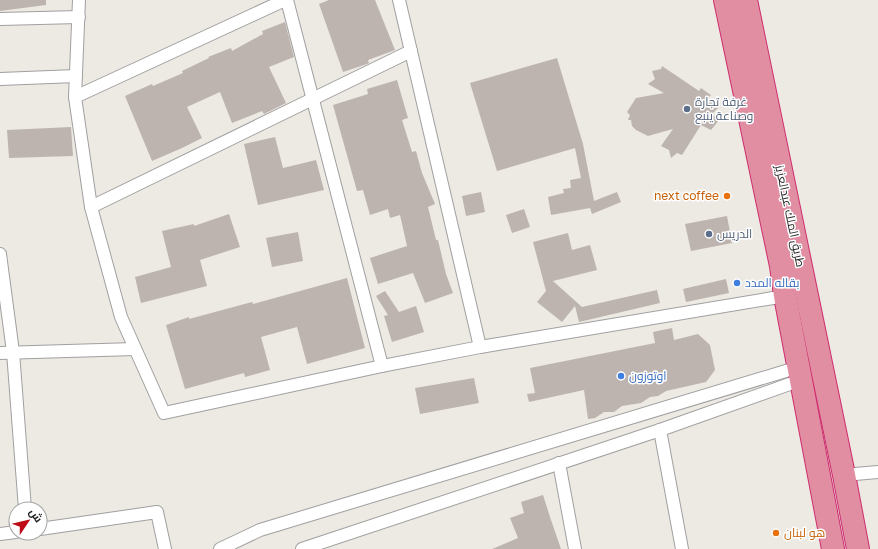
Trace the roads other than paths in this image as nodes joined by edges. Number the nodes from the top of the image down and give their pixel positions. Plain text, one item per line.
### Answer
1 (79, 0) edge
2 (286, 0) edge
3 (399, 0) edge
4 (726, 0) edge
5 (746, 0) edge
6 (79, 17) junction
7 (0, 19) edge
8 (411, 51) junction
9 (76, 76) junction
10 (0, 79) edge
11 (75, 98) junction
12 (312, 99) junction
13 (91, 207) junction
14 (0, 254) edge
15 (785, 296) junction
16 (480, 347) junction
17 (135, 349) junction
18 (13, 352) junction
19 (0, 353) edge
20 (382, 366) junction
21 (800, 373) junction
22 (660, 430) junction
23 (559, 463) junction
24 (878, 472) edge
25 (844, 475) junction
26 (24, 501) edge
27 (48, 528) edge
28 (165, 549) edge
29 (220, 549) edge
30 (302, 549) edge
31 (575, 549) edge
32 (682, 549) edge
33 (833, 549) edge
34 (858, 549) edge

1 - 6 street
2 - 11 street
2 - 12 street
3 - 8 street
4 - 15 highway, طريق الملك عبدالعزيز
5 - 25 highway, طريق الملك عبدالعزيز
6 - 7 street
6 - 9 street
8 - 12 street
8 - 16 street
9 - 10 street
9 - 11 street
11 - 13 street
12 - 13 street
12 - 20 street
13 - 17 street
14 - 18 street
15 - 16 street
15 - 21 highway, طريق الملك عبدالعزيز
16 - 20 street
17 - 18 street
17 - 20 street
18 - 19 street
18 - 26 street
21 - 22 street
21 - 29 street
21 - 33 highway, طريق الملك عبدالعزيز
22 - 23 street
22 - 32 street
23 - 30 street
23 - 31 street
24 - 25 street
25 - 34 highway, طريق الملك عبدالعزيز
27 - 28 street

